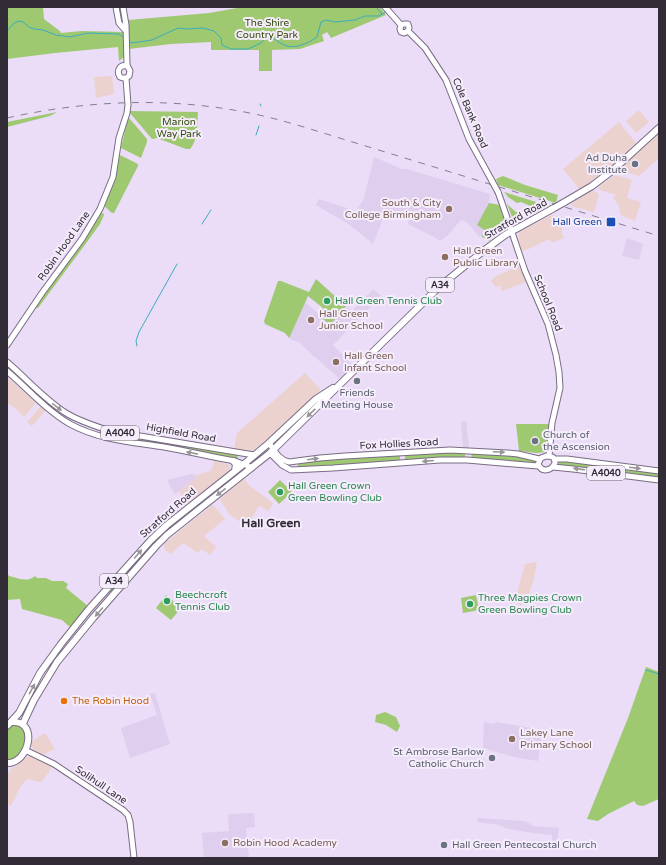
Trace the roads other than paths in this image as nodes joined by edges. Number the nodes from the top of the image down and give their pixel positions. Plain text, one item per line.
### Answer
1 (116, 7) edge
2 (123, 7) edge
3 (386, 7) edge
4 (125, 30) junction
5 (125, 66) junction
6 (126, 78) junction
7 (659, 128) edge
8 (512, 231) junction
9 (7, 345) edge
10 (7, 362) edge
11 (7, 371) edge
12 (325, 395) junction
13 (45, 397) junction
14 (40, 402) junction
15 (73, 417) junction
16 (70, 424) junction
17 (131, 434) junction
18 (130, 442) junction
19 (268, 443) junction
20 (272, 451) junction
21 (467, 451) junction
22 (238, 452) junction
23 (402, 453) junction
24 (254, 455) junction
25 (549, 456) junction
26 (540, 459) junction
27 (554, 459) junction
28 (467, 460) junction
29 (234, 461) junction
30 (296, 461) junction
31 (402, 463) junction
32 (244, 464) junction
33 (538, 466) junction
34 (553, 467) junction
35 (252, 468) junction
36 (296, 470) junction
37 (235, 471) junction
38 (659, 471) edge
39 (659, 480) edge
40 (197, 501) junction
41 (202, 507) junction
42 (106, 591) junction
43 (112, 597) junction
44 (9, 724) edge
45 (23, 724) junction
46 (25, 750) junction
47 (8, 765) edge
48 (134, 858) edge

1 - 4 main road
2 - 4 main road
3 - 8 main road, Cole Bank Road, bridge
4 - 5 main road
5 - 6 main road
5 - 6 main road
6 - 9 main road, Robin Hood Lane
7 - 8 highway, Stratford Road / A34, bridge
8 - 12 highway, Stratford Road / A34
8 - 25 main road, School Road
10 - 13 main road, Highfield Road / A4040
11 - 14 main road, Highfield Road / A4040
12 - 19 highway, Stratford Road / A34
12 -> 20 highway, Stratford Road / A34
13 - 14 main road
13 -> 15 main road, Highfield Road / A4040
14 - 16 main road, Highfield Road / A4040
15 - 16 main road
15 - 17 main road, Highfield Road / A4040
16 - 18 main road, Highfield Road / A4040
17 - 18 main road
17 - 22 main road, Highfield Road / A4040
29 -> 18 main road, Highfield Road / A4040
19 - 20 main road, Fox Hollies Road
19 - 24 highway, Stratford Road / A34
20 - 30 main road, Fox Hollies Road
20 - 35 highway, Stratford Road / A34
20 - 36 main road, Fox Hollies Road
21 - 23 main road, Fox Hollies Road
21 -> 26 main road, Fox Hollies Road
21 - 28 main road
22 - 24 main road, Highfield Road / A4040
22 - 29 main road
30 -> 23 main road, Fox Hollies Road
23 - 31 main road
24 - 32 highway, Stratford Road / A34
25 - 26 main road
25 - 27 main road
26 - 33 main road
27 - 34 main road
27 -> 38 main road, A4040
28 -> 31 main road, Fox Hollies Road
28 - 33 main road, Fox Hollies Road
29 - 32 main road, Highfield Road / A4040
29 - 37 highway
30 - 36 main road
31 - 36 main road, Fox Hollies Road
32 - 35 main road, A4040
32 - 37 highway, Stratford Road / A34
33 - 34 main road
39 -> 34 main road, A4040
35 -> 41 highway, Stratford Road / A34
37 - 40 highway, Stratford Road / A34
40 - 41 highway
42 -> 40 highway, Stratford Road / A34
41 - 43 highway, Stratford Road / A34
42 - 43 highway
44 -> 42 highway, Stratford Road / A34
43 -> 45 highway, Stratford Road / A34
44 - 45 highway
45 - 46 highway
46 - 47 highway
46 - 48 main road, Solihull Lane

